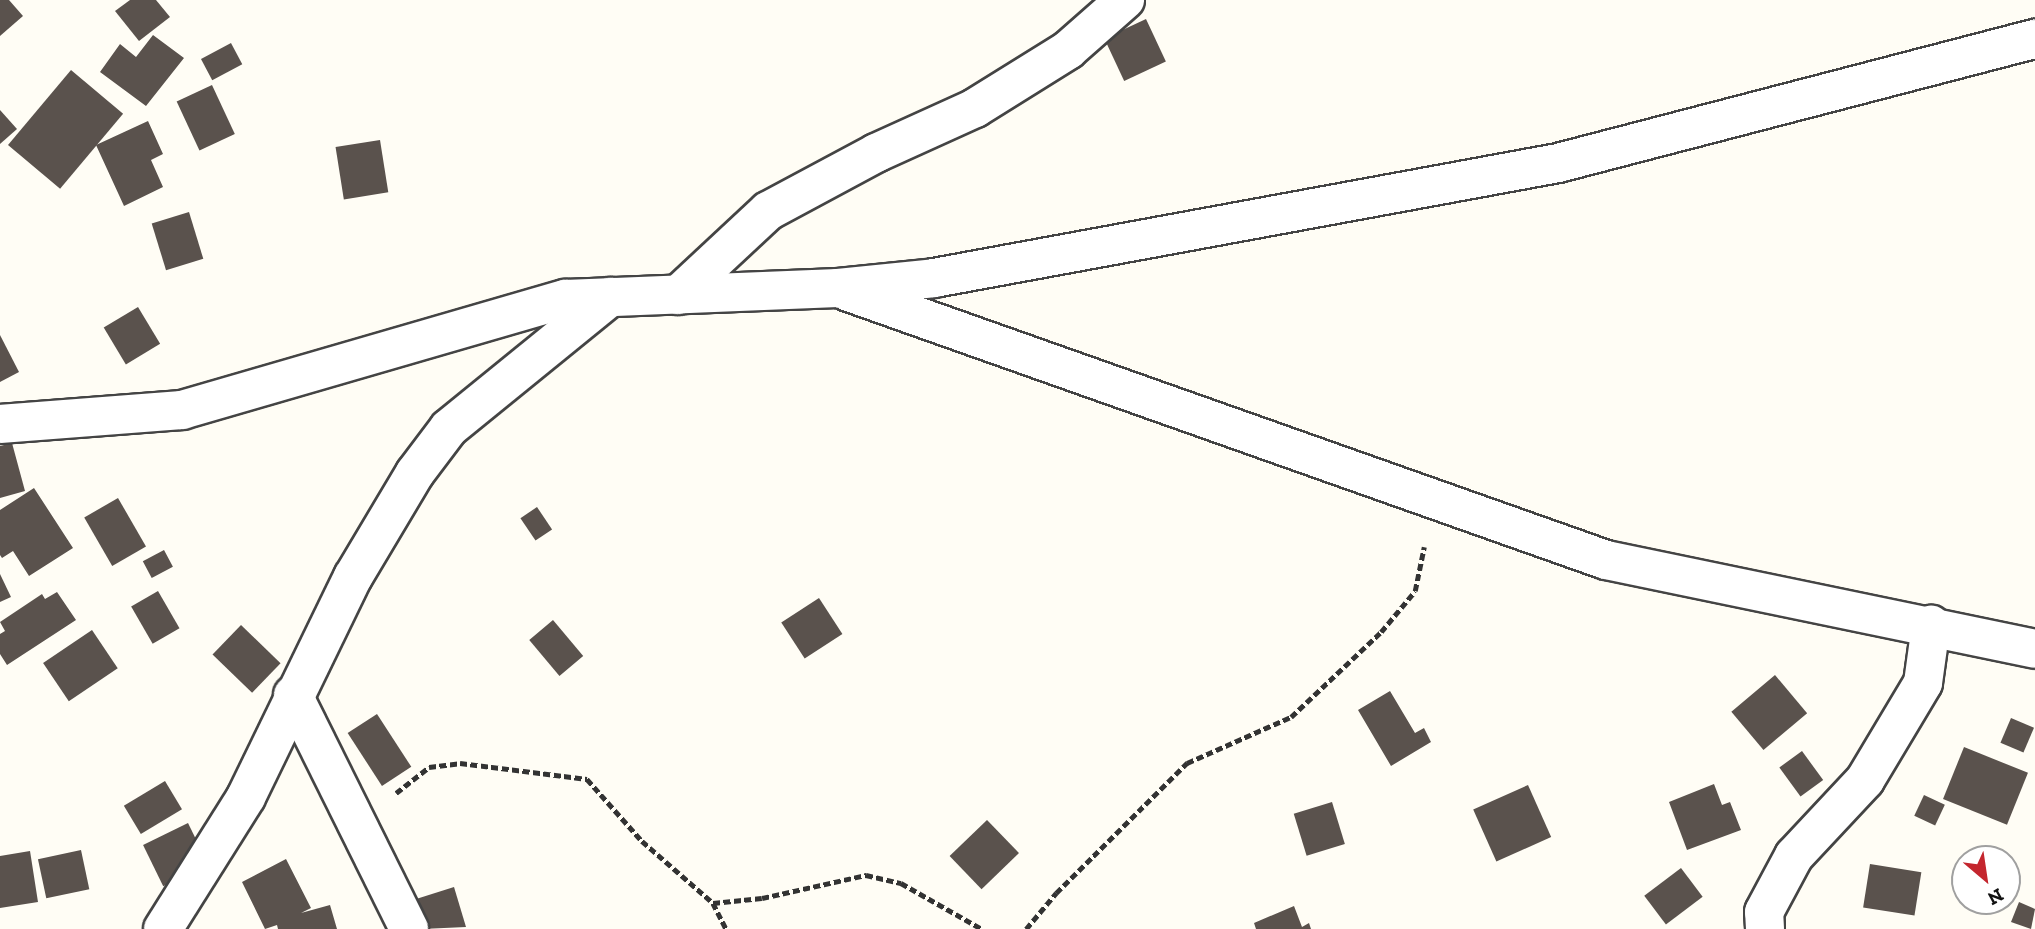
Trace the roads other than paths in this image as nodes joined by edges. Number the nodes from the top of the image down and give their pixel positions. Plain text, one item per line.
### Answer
1 (1125, 0) edge
2 (2035, 38) edge
3 (838, 288) junction
4 (678, 295) junction
5 (610, 298) junction
6 (0, 424) edge
7 (1931, 625) junction
8 (2035, 649) edge
9 (293, 695) junction
10 (163, 929) edge
11 (409, 929) edge
12 (1765, 929) edge

1 - 4 street
2 - 3 street
3 - 4 street
3 - 7 street
4 - 5 street
5 - 6 street
5 - 9 street
7 - 8 street
7 - 12 street
9 - 10 street
9 - 11 street

